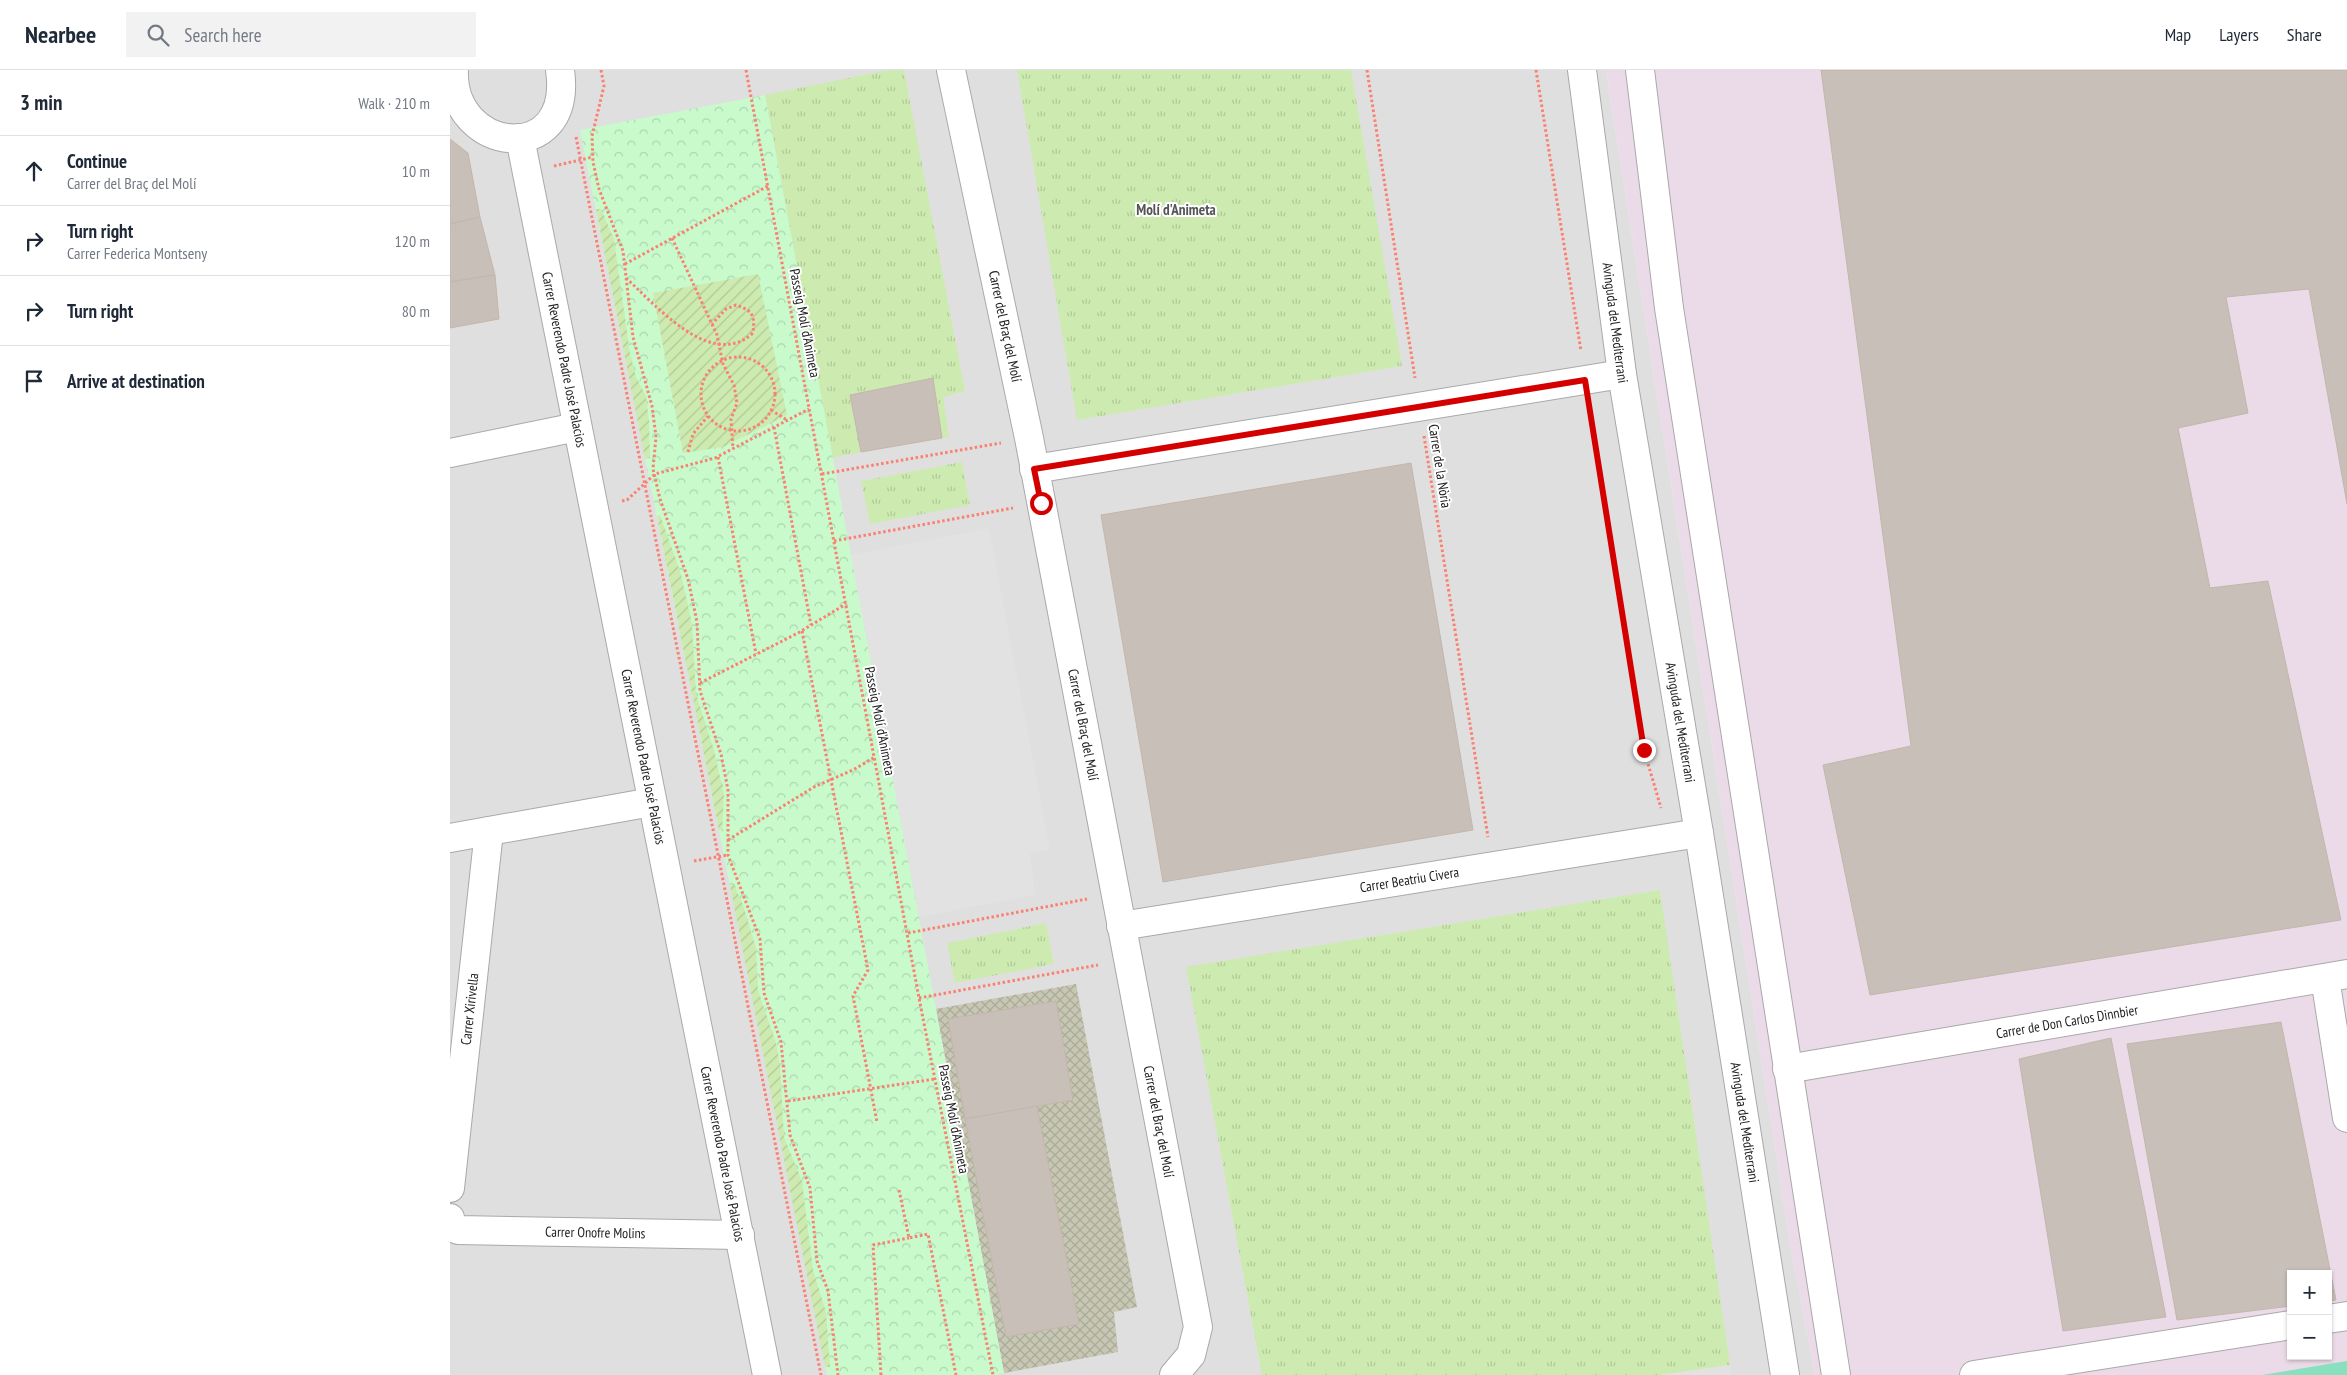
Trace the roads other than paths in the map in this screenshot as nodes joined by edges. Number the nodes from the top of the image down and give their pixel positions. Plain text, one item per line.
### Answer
1 (560, 70) edge
2 (951, 70) edge
3 (1582, 70) edge
4 (1640, 70) edge
5 (452, 72) edge
6 (452, 100) edge
7 (520, 138) junction
8 (1622, 374) junction
9 (577, 427) junction
10 (450, 453) edge
11 (1034, 469) junction
12 (652, 802) junction
13 (489, 831) junction
14 (1700, 833) junction
15 (450, 838) edge
16 (1121, 926) junction
17 (2336, 976) edge
18 (1787, 1069) junction
19 (2347, 1118) edge
20 (450, 1188) edge
21 (451, 1222) edge
22 (740, 1235) junction
23 (2347, 1316) edge
24 (2332, 1318) edge
25 (2287, 1326) edge
26 (767, 1375) edge
27 (1175, 1375) edge
28 (1785, 1375) edge
29 (1836, 1375) edge
30 (1974, 1375) edge

1 - 7 street
2 - 11 street, Carrer del Braç del Molí
3 - 8 street, Avinguda del Mediterrani
4 - 18 street
5 - 6 street
6 - 7 street
7 - 9 street, Carrer Reverendo Padre José Palacios
8 - 11 street
8 - 14 street, Avinguda del Mediterrani
9 - 10 street
9 - 12 street, Carrer Reverendo Padre José Palacios
11 - 16 street, Carrer del Braç del Molí
12 - 13 street
12 - 22 street, Carrer Reverendo Padre José Palacios
13 - 15 street
13 - 20 street, Carrer Xirivella
14 - 16 street, Carrer Beatriu Civera
14 - 28 street, Avinguda del Mediterrani
16 - 27 street, Carrer del Braç del Molí
17 - 18 street, Carrer de Don Carlos Dinnbier
17 - 19 street
18 - 29 street
21 - 22 street, Carrer Onofre Molins
22 - 26 street, Carrer Reverendo Padre José Palacios
23 - 24 street
25 - 30 street

